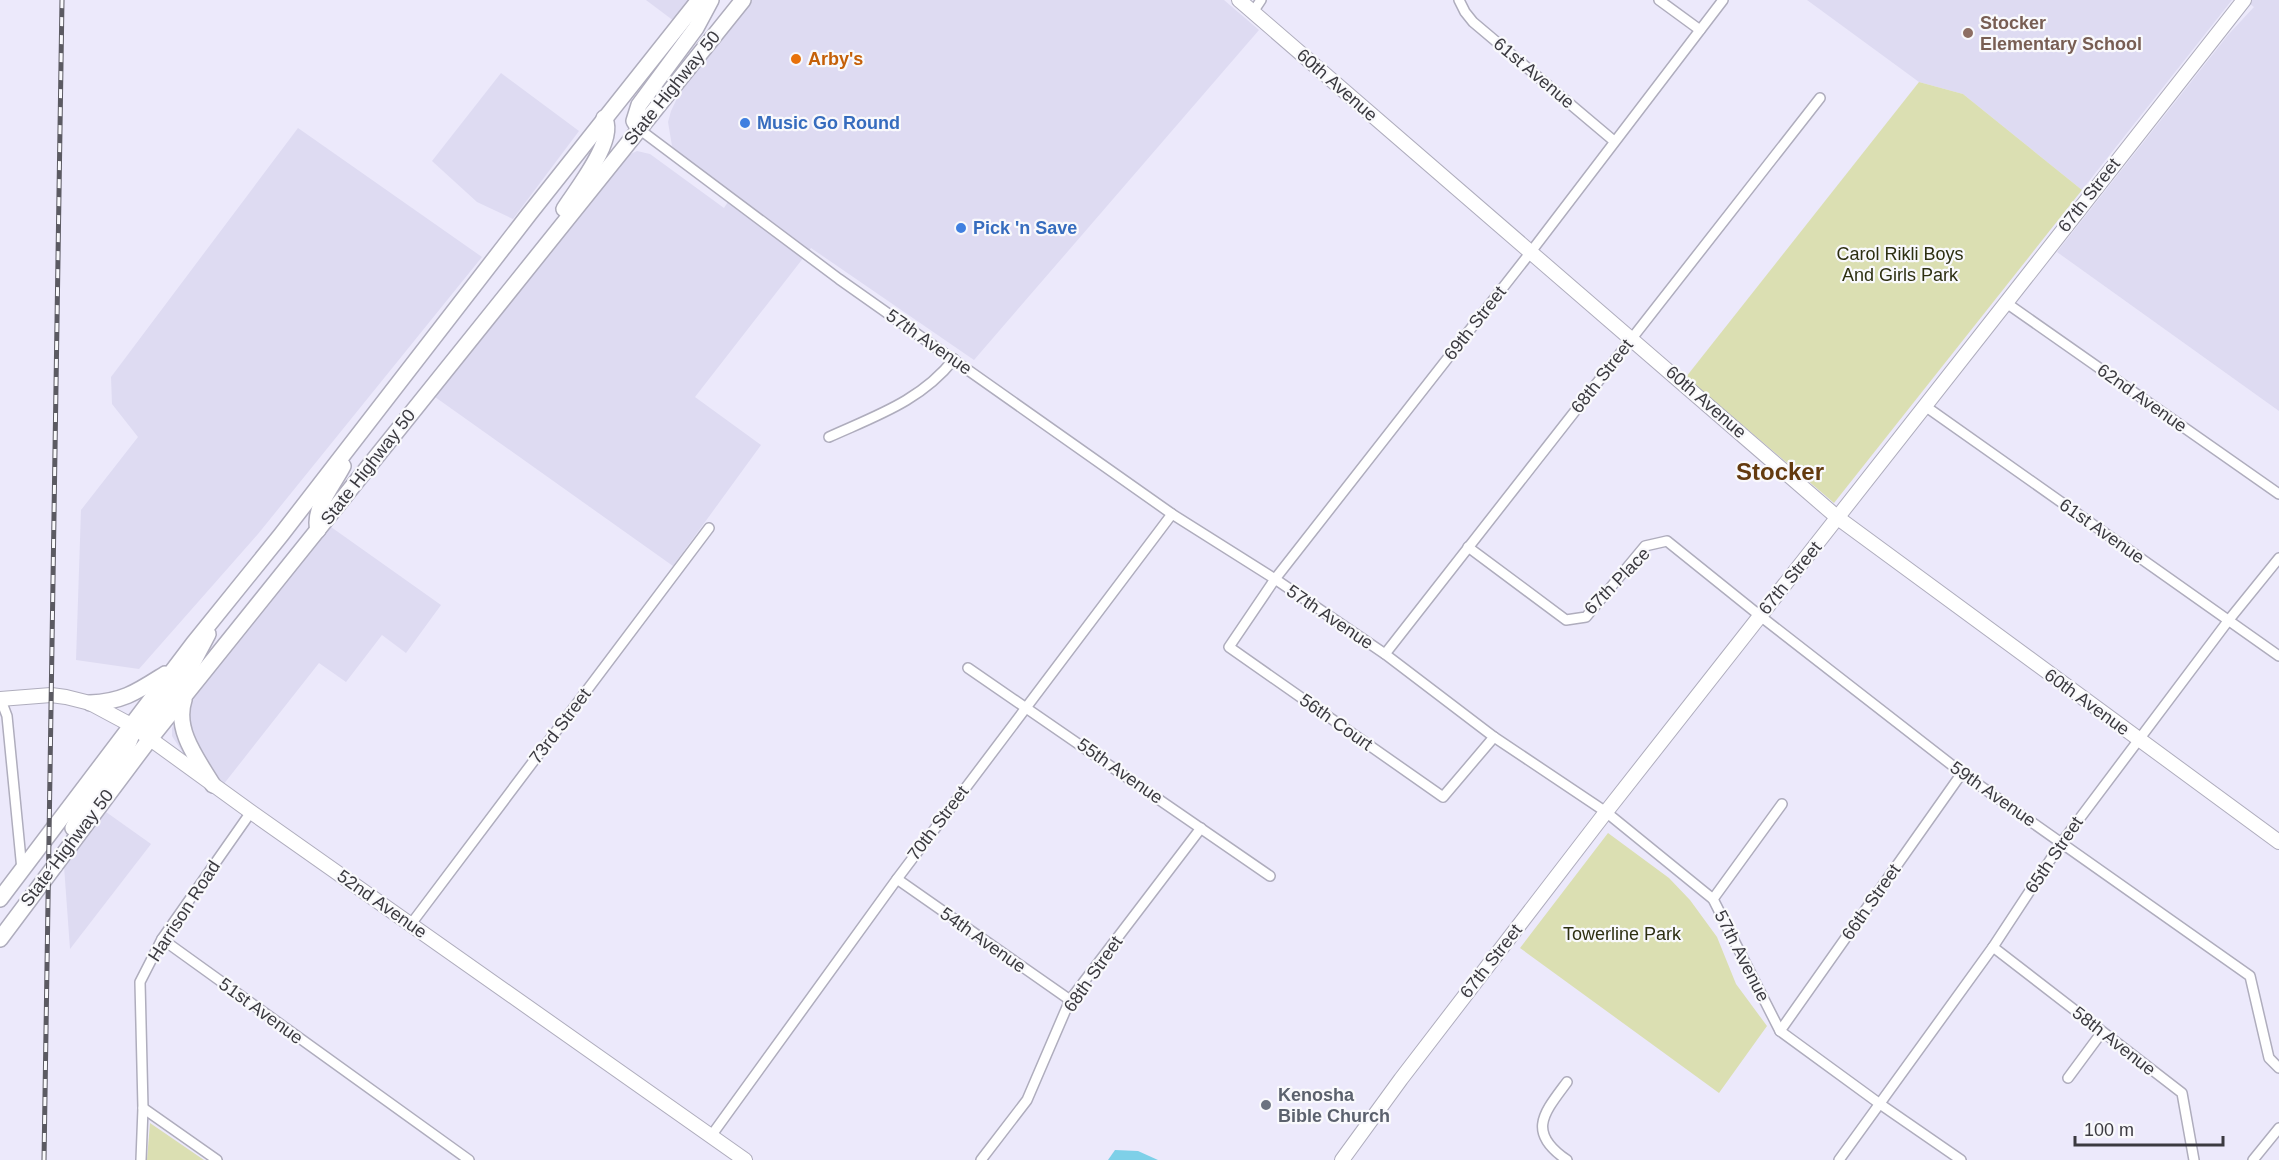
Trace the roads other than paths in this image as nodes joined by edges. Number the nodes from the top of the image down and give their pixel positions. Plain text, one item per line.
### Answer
1 (699, 0) edge
2 (711, 0) edge
3 (743, 0) edge
4 (1239, 0) edge
5 (1459, 0) edge
6 (1659, 0) edge
7 (1723, 0) edge
8 (2244, 0) edge
9 (1257, 6) edge
10 (1700, 30) junction
11 (1820, 98) dead end
12 (604, 118) junction
13 (639, 129) junction
14 (1614, 141) junction
15 (1530, 253) junction
16 (522, 274) junction
17 (2005, 302) junction
18 (1632, 338) junction
19 (954, 359) junction
20 (1925, 406) junction
21 (357, 437) junction
22 (829, 437) dead end
23 (2279, 494) edge
24 (1172, 514) junction
25 (1838, 518) junction
26 (709, 528) dead end
27 (318, 530) junction
28 (1667, 541) joint
29 (1468, 547) junction
30 (2279, 558) edge
31 (1275, 579) junction
32 (222, 607) junction
33 (1759, 615) junction
34 (2228, 621) junction
35 (1229, 646) joint
36 (1386, 654) junction
37 (2279, 656) edge
38 (968, 668) dead end
39 (173, 670) junction
40 (186, 695) junction
41 (1, 700) edge
42 (90, 703) junction
43 (1026, 706) junction
44 (131, 725) junction
45 (1494, 737) junction
46 (2138, 739) junction
47 (149, 740) junction
48 (1962, 773) junction
49 (213, 785) junction
50 (1782, 804) dead end
51 (250, 812) junction
52 (1606, 813) junction
53 (1201, 828) junction
54 (2062, 842) junction
55 (2279, 842) edge
56 (65, 850) junction
57 (22, 870) junction
58 (1270, 876) dead end
59 (897, 879) junction
60 (0, 899) edge
61 (1713, 899) junction
62 (411, 924) junction
63 (0, 939) edge
64 (162, 939) junction
65 (1993, 947) junction
66 (1070, 1000) junction
67 (1780, 1031) junction
68 (2102, 1032) junction
69 (2279, 1068) edge
70 (2068, 1078) dead end
71 (1567, 1082) dead end
72 (1880, 1104) junction
73 (143, 1108) junction
74 (2279, 1128) edge
75 (711, 1136) junction
76 (141, 1160) edge
77 (217, 1160) edge
78 (470, 1160) edge
79 (745, 1160) edge
80 (981, 1160) edge
81 (1342, 1160) edge
82 (1567, 1160) edge
83 (1839, 1160) edge
84 (1961, 1160) edge
85 (2194, 1160) edge
86 (2253, 1160) edge

1 - 12 main road, State Highway 50
2 - 13 main road
3 - 13 main road, State Highway 50
4 - 9 street, 60th Avenue
5 - 14 street, 61st Avenue
6 - 10 street
7 - 10 street, 69th Street
8 - 17 street, 67th Street
9 - 15 street, 60th Avenue
10 - 14 street, 69th Street
11 - 18 street, 68th Street
12 - 16 main road
12 - 21 main road, State Highway 50
13 - 16 main road, State Highway 50
13 - 19 street, 57th Avenue
14 - 15 street, 69th Street
15 - 18 street, 60th Avenue
15 - 31 street, 69th Street
16 - 27 main road, State Highway 50
17 - 20 street, 67th Street
17 - 23 street, 62nd Avenue
18 - 25 street, 60th Avenue
18 - 29 street, 68th Street
19 - 22 street
19 - 24 street, 57th Avenue
20 - 25 street, 67th Street
20 - 34 street, 61st Avenue
21 - 27 main road
21 - 32 main road, State Highway 50
24 - 31 street, 57th Avenue
24 - 43 street, 70th Street
25 - 33 street, 67th Street
25 - 46 street, 60th Avenue
26 - 62 street, 73rd Street
27 - 40 main road, State Highway 50
28 - 29 street, 67th Place
28 - 33 street, 59th Avenue
29 - 36 street, 68th Street
30 - 34 street, 65th Street
31 - 35 street, 69th Street
31 - 36 street, 57th Avenue
32 - 39 main road, State Highway 50
32 - 47 main road
33 - 48 street, 59th Avenue
33 - 52 street, 67th Street
34 - 37 street, 61st Avenue
34 - 46 street, 65th Street
35 - 45 street, 56th Court
36 - 45 street, 57th Avenue
38 - 43 street, 55th Avenue
39 - 42 main road
39 - 44 main road, State Highway 50
40 - 47 main road, State Highway 50
40 - 49 main road
41 - 42 street, 52nd Avenue
41 - 57 street
42 - 44 street, 52nd Avenue
43 - 53 street, 55th Avenue
43 - 59 street, 70th Street
44 - 47 street, 52nd Avenue
44 - 56 main road
44 - 57 main road, State Highway 50
45 - 52 street, 57th Avenue
46 - 54 street, 65th Street
46 - 55 street, 60th Avenue
47 - 49 street, 52nd Avenue
47 - 56 main road, State Highway 50
48 - 54 street, 59th Avenue
48 - 67 street, 66th Street
49 - 51 street, 52nd Avenue
50 - 61 street
51 - 62 street, 52nd Avenue
51 - 64 street, Harrison Road
52 - 61 street, 57th Avenue
52 - 81 street, 67th Street
53 - 58 street, 55th Avenue
53 - 66 street, 68th Street
54 - 65 street, 65th Street
54 - 69 street, 59th Avenue
56 - 63 main road, State Highway 50
57 - 60 main road, State Highway 50
59 - 66 street, 54th Avenue
59 - 75 street, 70th Street
61 - 67 street, 57th Avenue
62 - 75 street, 52nd Avenue
64 - 73 street, Harrison Road
64 - 78 street, 51st Avenue
65 - 68 street, 58th Avenue
65 - 72 street, 65th Street
66 - 80 street, 68th Street
67 - 72 street, 57th Avenue
68 - 70 street
68 - 85 street, 58th Avenue
71 - 82 street
72 - 83 street, 65th Street
72 - 84 street, 57th Avenue
73 - 76 street, Harrison Road
73 - 77 street
74 - 86 street
75 - 79 street, 52nd Avenue

